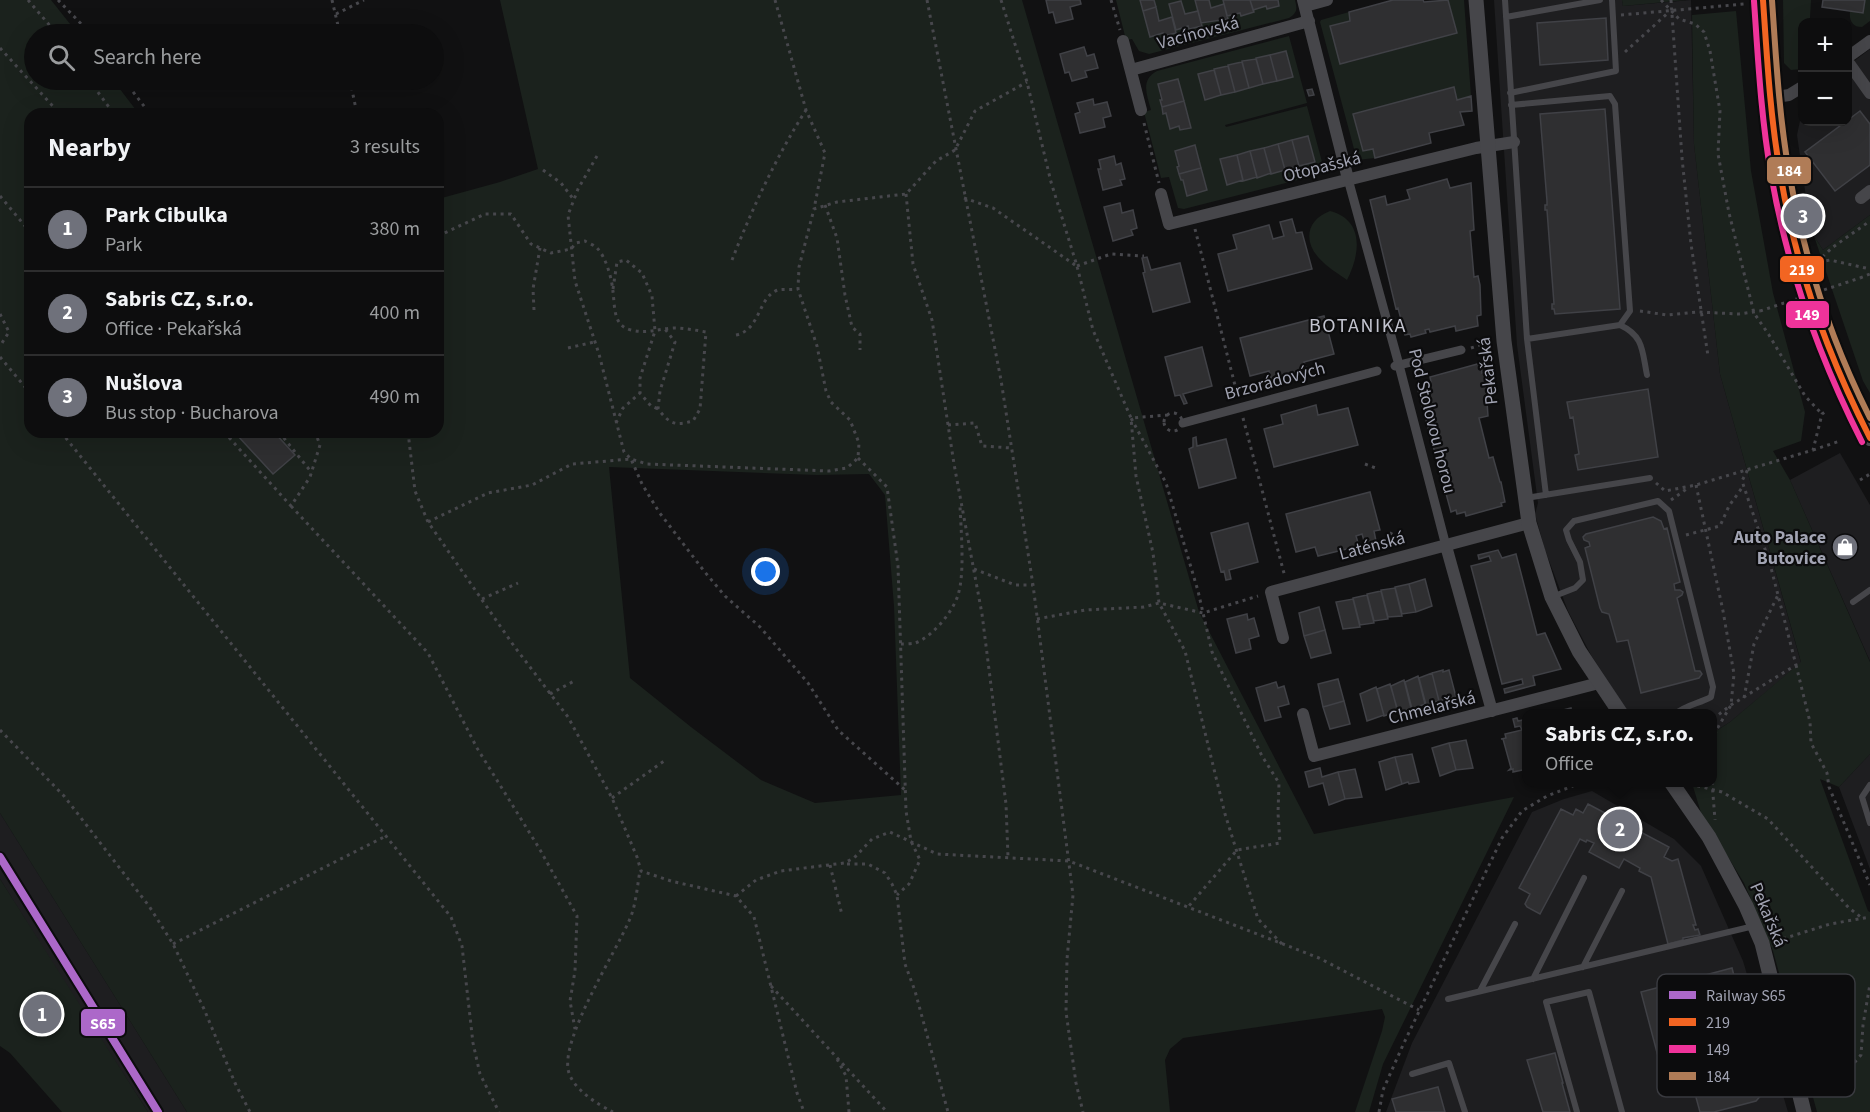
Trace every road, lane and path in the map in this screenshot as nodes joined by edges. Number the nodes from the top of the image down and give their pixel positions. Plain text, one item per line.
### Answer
1 (28, 0) edge
2 (58, 0) edge
3 (332, 0) edge
4 (364, 0) edge
5 (775, 0) edge
6 (927, 0) edge
7 (1001, 0) edge
8 (1110, 0) edge
9 (1327, 0) edge
10 (1476, 0) edge
11 (1505, 0) edge
12 (1600, 0) edge
13 (1612, 0) edge
14 (1661, 0) edge
15 (1671, 0) edge
16 (1763, 0) edge
17 (1304, 3) edge
18 (1744, 4) dead end
19 (1671, 11) junction
20 (336, 14) junction
21 (1612, 15) junction
22 (1506, 17) junction
23 (1309, 21) junction
24 (48, 24) edge
25 (81, 24) edge
26 (338, 24) edge
27 (1123, 41) joint
28 (1870, 41) edge
29 (0, 48) edge
30 (1852, 54) edge
31 (1616, 60) junction
32 (1852, 68) edge
33 (1131, 70) junction
34 (24, 74) edge
35 (1027, 82) junction
36 (38, 90) edge
37 (96, 90) edge
38 (132, 90) edge
39 (352, 90) edge
40 (1798, 90) edge
41 (1510, 93) junction
42 (1870, 93) edge
43 (1770, 98) junction
44 (1511, 105) junction
45 (55, 108) edge
46 (110, 108) edge
47 (145, 108) edge
48 (356, 108) edge
49 (806, 110) junction
50 (1141, 110) joint
51 (1514, 142) junction
52 (1487, 146) junction
53 (955, 150) junction
54 (597, 156) dead end
55 (543, 170) dead end
56 (1348, 180) junction
57 (906, 194) junction
58 (1161, 194) joint
59 (0, 196) edge
60 (964, 198) junction
61 (574, 200) junction
62 (825, 205) junction
63 (814, 209) junction
64 (1870, 221) edge
65 (24, 225) edge
66 (444, 233) edge
67 (540, 248) junction
68 (571, 249) junction
69 (1144, 256) dead end
70 (732, 261) dead end
71 (1077, 266) junction
72 (1870, 269) edge
73 (1870, 274) edge
74 (798, 289) junction
75 (613, 290) junction
76 (534, 310) dead end
77 (1630, 311) junction
78 (1701, 312) junction
79 (1754, 313) junction
80 (0, 314) edge
81 (1620, 325) junction
82 (665, 329) junction
83 (655, 331) junction
84 (736, 335) dead end
85 (1527, 339) junction
86 (594, 342) junction
87 (0, 346) edge
88 (568, 348) dead end
89 (860, 350) dead end
90 (1461, 350) dead end
91 (1708, 356) dead end
92 (0, 357) edge
93 (1397, 366) junction
94 (1377, 371) dead end
95 (1647, 375) dead end
96 (24, 386) edge
97 (640, 393) junction
98 (658, 409) junction
99 (1168, 415) dead end
100 (1131, 418) junction
101 (616, 423) junction
102 (1183, 423) dead end
103 (948, 425) junction
104 (67, 438) edge
105 (230, 438) edge
106 (285, 438) edge
107 (317, 438) edge
108 (409, 438) edge
109 (1870, 438) edge
110 (1840, 441) dead end
111 (1011, 448) junction
112 (1813, 450) junction
113 (858, 458) junction
114 (631, 459) junction
115 (1365, 464) dead end
116 (1378, 469) dead end
117 (1748, 470) junction
118 (312, 473) junction
119 (1870, 474) edge
120 (1650, 478) joint
121 (1860, 480) dead end
122 (1696, 485) junction
123 (1744, 485) junction
124 (1689, 487) junction
125 (1546, 495) junction
126 (960, 498) junction
127 (1524, 498) junction
128 (291, 506) junction
129 (1663, 506) junction
130 (428, 522) junction
131 (1528, 524) junction
132 (1394, 529) dead end
133 (1706, 530) junction
134 (1675, 538) junction
135 (1386, 541) dead end
136 (1446, 546) junction
137 (974, 569) junction
138 (518, 583) dead end
139 (1033, 585) junction
140 (1870, 590) edge
141 (1271, 592) junction
142 (1778, 595) junction
143 (1552, 597) junction
144 (482, 599) junction
145 (1853, 602) dead end
146 (1159, 603) junction
147 (1203, 613) junction
148 (1037, 619) junction
149 (1283, 638) dead end
150 (901, 644) junction
151 (1796, 665) junction
152 (576, 680) dead end
153 (1599, 683) junction
154 (550, 694) junction
155 (1744, 698) junction
156 (1731, 705) junction
157 (1617, 709) edge
158 (1682, 709) edge
159 (1492, 711) junction
160 (1303, 714) dead end
161 (1717, 716) edge
162 (1717, 729) edge
163 (0, 730) edge
164 (664, 761) dead end
165 (1870, 785) edge
166 (1572, 787) edge
167 (1674, 787) edge
168 (1700, 787) edge
169 (1713, 787) edge
170 (905, 790) junction
171 (1713, 790) junction
172 (612, 798) junction
173 (1870, 824) edge
174 (386, 836) junction
175 (1709, 837) junction
176 (911, 841) junction
177 (1237, 850) junction
178 (1008, 857) junction
179 (1069, 861) junction
180 (844, 863) junction
181 (830, 865) junction
182 (640, 871) junction
183 (1584, 878) dead end
184 (1870, 885) edge
185 (1622, 891) dead end
186 (897, 895) junction
187 (736, 896) junction
188 (1188, 907) junction
189 (842, 915) dead end
190 (1870, 917) edge
191 (1862, 918) dead end
192 (1515, 924) dead end
193 (1755, 926) junction
194 (1762, 943) junction
195 (173, 944) junction
196 (1282, 944) junction
197 (1583, 967) junction
198 (1770, 974) edge
199 (1533, 979) junction
200 (769, 984) junction
201 (1870, 984) edge
202 (1480, 991) junction
203 (1448, 999) dead end
204 (1419, 1010) junction
205 (575, 1029) junction
206 (835, 1054) junction
207 (1855, 1062) edge
208 (1412, 1074) dead end
209 (1815, 1097) edge
210 (1803, 1106) edge
211 (250, 1112) edge
212 (499, 1112) edge
213 (613, 1112) edge
214 (804, 1112) edge
215 (849, 1112) edge
216 (887, 1112) edge
217 (948, 1112) edge
218 (1083, 1112) edge
219 (1379, 1112) edge
220 (1465, 1112) edge
221 (1577, 1112) edge
222 (1622, 1112) edge

1 - 24 path
2 - 25 path
3 - 20 path
4 - 20 path
5 - 49 path
6 - 53 path
7 - 35 path
8 - 27 path
9 - 17 street
10 - 52 street, Pekařská
11 - 22 lane
12 - 22 lane
13 - 21 lane
14 - 19 path
15 - 19 path
16 - 43 main road
17 - 23 street, Pod Stolovou horou
18 - 19 path
19 - 21 path
19 - 31 path
19 - 78 path
19 - 79 path
20 - 26 path
21 - 31 lane
22 - 41 lane
23 - 33 street, Vacínovská
23 - 56 street, Pod Stolovou horou
27 - 33 street
28 - 30 street
29 - 34 path
31 - 41 lane
32 - 42 street
33 - 50 street
35 - 53 path
35 - 71 path
36 - 45 path
37 - 46 path
38 - 47 path
39 - 48 path
40 - 43 street
41 - 44 lane
43 - 109 main road
44 - 51 lane
44 - 77 lane
49 - 63 path
49 - 70 path
50 - 58 path
51 - 52 street, Otopašská
51 - 85 lane
52 - 56 street, Otopašská
52 - 127 street, Pekařská
53 - 57 path
53 - 60 path
54 - 61 path
55 - 61 path
56 - 58 street, Otopašská
56 - 93 street, Pod Stolovou horou
57 - 62 path
57 - 103 path
59 - 65 path
60 - 71 path
60 - 111 path
61 - 68 path
62 - 63 path
62 - 89 path
63 - 74 path
64 - 72 path
66 - 67 path
67 - 68 path
67 - 76 path
68 - 75 path
68 - 86 path
69 - 71 path
71 - 100 path
73 - 79 path, bridge
74 - 84 path
74 - 113 path
75 - 83 path
75 - 83 path
77 - 78 path
77 - 81 lane
78 - 79 path
78 - 91 path
79 - 112 path
80 - 87 path
81 - 85 lane
81 - 95 lane
82 - 83 path
82 - 98 path
82 - 98 path
83 - 97 path
85 - 125 lane
86 - 88 path
86 - 101 path
90 - 93 street
92 - 96 path
93 - 136 street, Pod Stolovou horou
94 - 102 street, Brzorádových
97 - 98 path
97 - 101 path
99 - 100 path
100 - 146 path
100 - 147 path
101 - 114 path
103 - 111 path
103 - 126 path
104 - 174 path
105 - 128 path
106 - 118 path
107 - 118 path
108 - 130 path
110 - 112 path
111 - 139 path
112 - 117 path
113 - 114 path
113 - 150 path
114 - 130 path
114 - 170 path
115 - 116 path
117 - 122 path
117 - 123 path
118 - 128 path
119 - 121 path
120 - 124 path
120 - 125 lane
122 - 124 path
122 - 133 path
123 - 133 path
123 - 142 path
124 - 129 path
125 - 127 lane
126 - 137 path
126 - 150 path
127 - 131 street, Pekařská
128 - 205 path
129 - 134 lane
129 - 143 lane
130 - 144 path
131 - 136 street, Laténská
131 - 143 street, Pekařská
132 - 135 path
133 - 134 path
133 - 156 path
134 - 158 lane
136 - 141 street, Laténská
136 - 159 street, Pod Stolovou horou
137 - 139 path
137 - 178 path
138 - 144 path
139 - 148 path
140 - 145 lane
141 - 147 path
141 - 149 street
142 - 151 path
142 - 155 path
143 - 153 street, Pekařská
144 - 154 path
146 - 147 path
146 - 148 path
146 - 177 path
147 - 177 path
148 - 179 path
150 - 170 path
151 - 155 path
151 - 184 path
152 - 154 path
153 - 157 street, Pekařská
153 - 159 street, Chmelařská
154 - 172 path
155 - 156 path
156 - 161 path
156 - 162 path
159 - 160 street, Chmelařská
163 - 195 path
164 - 172 path
165 - 173 lane
166 - 204 path
167 - 175 street, Pekařská
168 - 171 path
169 - 171 path
170 - 176 path
171 - 175 path
171 - 191 path
172 - 182 path
174 - 195 path
174 - 212 path
175 - 193 street, Pekařská
176 - 178 path
176 - 180 path
176 - 186 path
177 - 188 path
177 - 196 path
178 - 179 path
179 - 188 path
179 - 218 path
180 - 181 path
180 - 186 path
181 - 187 path
181 - 189 path
182 - 187 path
182 - 205 path
183 - 199 lane
185 - 197 lane
186 - 217 path
187 - 200 path
188 - 196 path
190 - 194 path
192 - 202 lane
193 - 194 street, Pekařská
193 - 197 lane
194 - 198 street, Pekařská
195 - 211 path
196 - 204 path
197 - 199 lane
199 - 202 lane
200 - 206 path
200 - 214 path
201 - 207 path
202 - 203 lane
204 - 219 path
205 - 213 path
206 - 215 path
206 - 216 path
208 - 220 lane
209 - 210 path
221 - 222 lane

